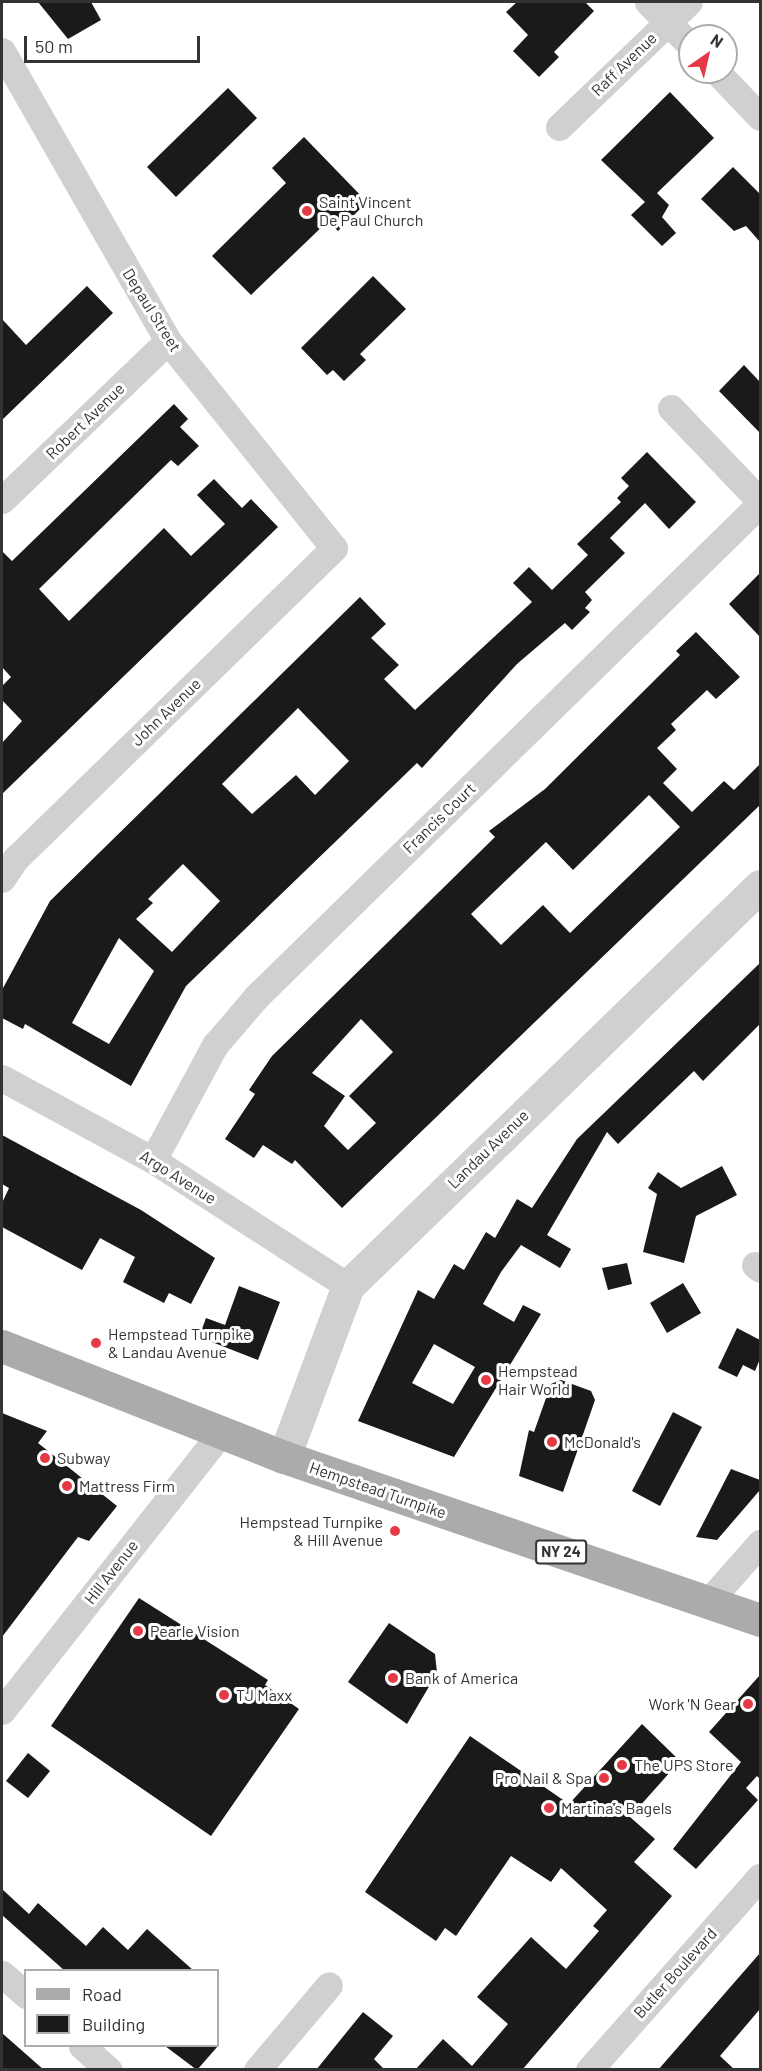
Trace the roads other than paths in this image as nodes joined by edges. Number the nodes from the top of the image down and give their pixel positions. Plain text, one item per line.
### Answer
1 (648, 2) edge
2 (689, 2) edge
3 (668, 22) junction
4 (678, 32) edge
5 (2, 51) edge
6 (728, 84) edge
7 (760, 117) edge
8 (560, 127) dead end
9 (168, 341) junction
10 (671, 408) dead end
11 (2, 501) edge
12 (760, 502) edge
13 (334, 548) joint
14 (2, 879) edge
15 (760, 886) edge
16 (2, 1078) edge
17 (153, 1160) junction
18 (348, 1286) junction
19 (2, 1346) edge
20 (221, 1433) junction
21 (284, 1457) junction
22 (760, 1543) edge
23 (708, 1602) junction
24 (760, 1620) edge
25 (2, 1711) edge
26 (760, 1877) edge
27 (2, 1974) edge
28 (329, 1985) dead end
29 (24, 1993) edge
30 (83, 2047) edge
31 (110, 2070) edge
32 (257, 2070) edge
33 (589, 2070) edge

1 - 3 street
2 - 3 street, Raff Avenue
3 - 4 street
3 - 8 street, Raff Avenue
5 - 9 street, Depaul Street
6 - 7 street
9 - 11 street, Robert Avenue
9 - 13 street, Depaul Street
10 - 12 street
12 - 17 street, Francis Court
13 - 14 street, John Avenue
15 - 18 street, Landau Avenue
16 - 17 street, Argo Avenue
17 - 18 street, Argo Avenue
18 - 21 street, Landau Avenue
19 - 20 main road, Hempstead Turnpike / NY 24
20 - 21 main road, Hempstead Turnpike / NY 24
20 - 25 street, Hill Avenue
21 - 23 main road, Hempstead Turnpike / NY 24
22 - 23 street
23 - 24 main road, Hempstead Turnpike / NY 24
26 - 33 street, Butler Boulevard
27 - 29 street
28 - 32 street
30 - 31 street

